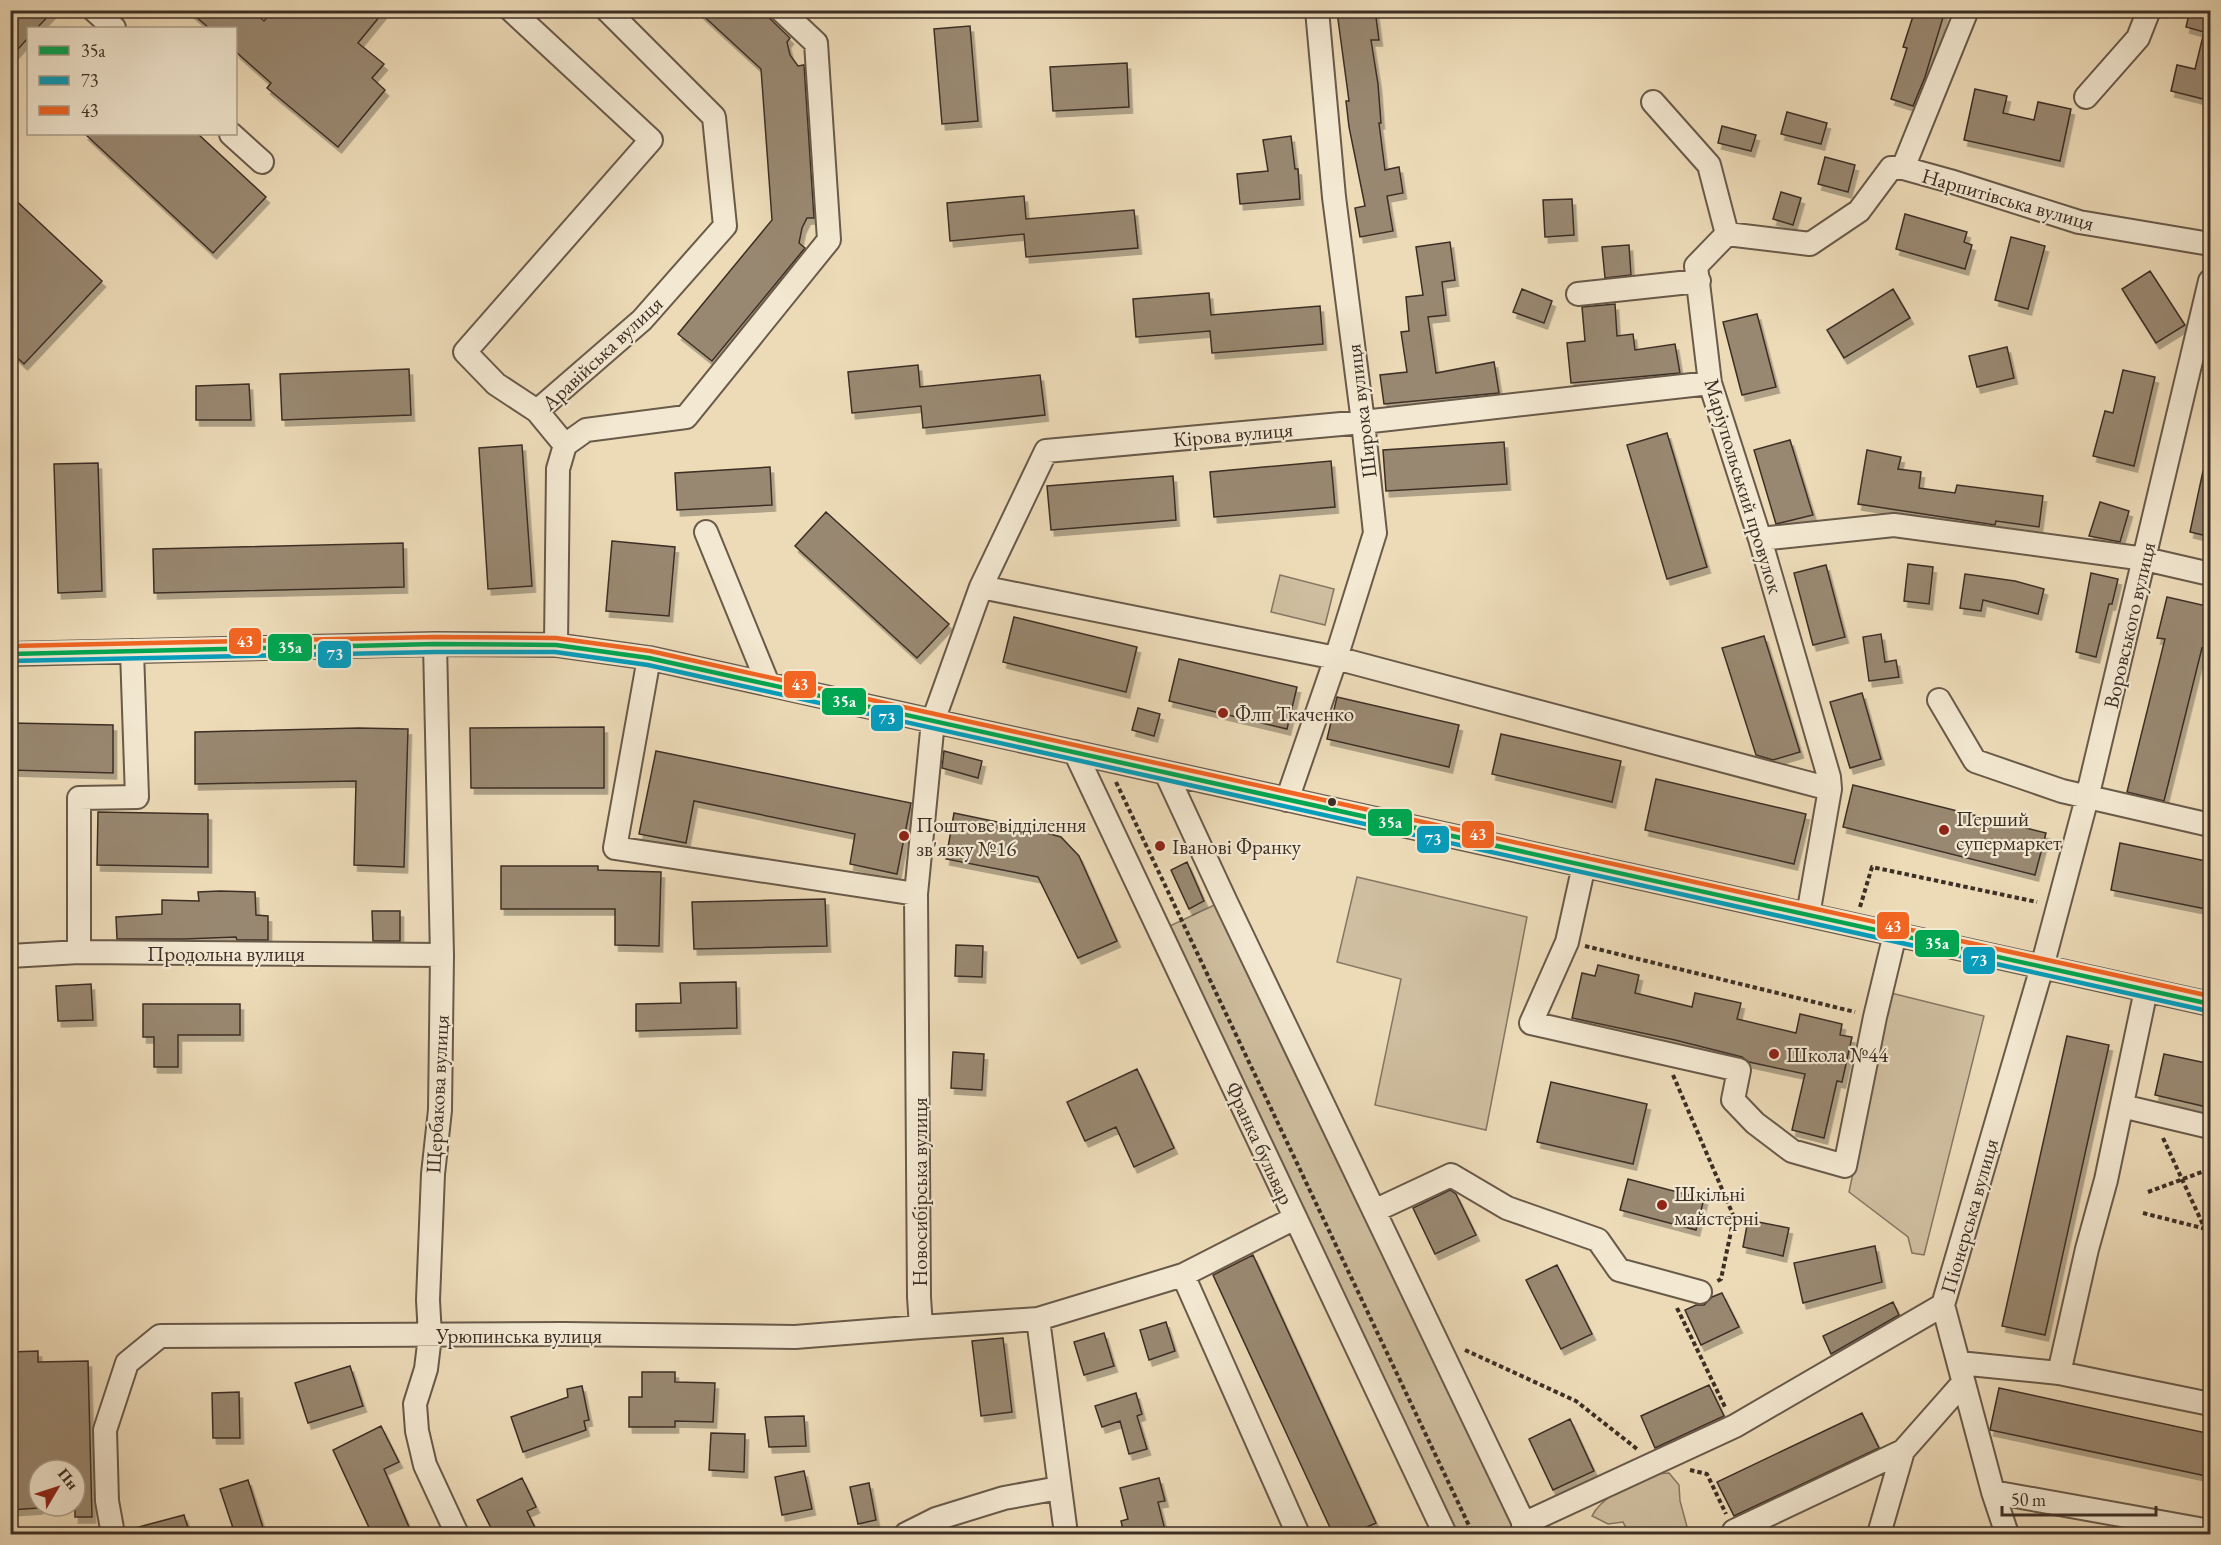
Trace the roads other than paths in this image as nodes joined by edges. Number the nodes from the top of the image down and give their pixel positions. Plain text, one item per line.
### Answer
1 (94, 10) edge
2 (511, 10) edge
3 (607, 10) edge
4 (781, 10) edge
5 (1317, 10) edge
6 (1967, 10) edge
7 (2148, 10) edge
8 (113, 27) edge
9 (2086, 97) dead end
10 (1653, 102) dead end
11 (232, 135) edge
12 (262, 162) dead end
13 (1903, 168) junction
14 (1727, 234) junction
15 (2211, 244) edge
16 (1699, 281) junction
17 (2211, 281) edge
18 (1578, 294) dead end
19 (1710, 382) junction
20 (537, 411) junction
21 (1363, 422) junction
22 (564, 445) junction
23 (706, 532) dead end
24 (1760, 539) junction
25 (2145, 559) junction
26 (2211, 574) edge
27 (981, 587) junction
28 (435, 644) junction
29 (556, 645) junction
30 (132, 651) junction
31 (10, 654) edge
32 (649, 658) junction
33 (1336, 658) junction
34 (768, 684) junction
35 (1939, 700) dead end
36 (933, 721) junction
37 (1074, 752) junction
38 (1166, 773) junction
39 (1830, 789) junction
40 (2087, 798) junction
41 (1287, 800) junction
42 (2211, 825) edge
43 (1584, 865) junction
44 (916, 894) junction
45 (1808, 915) junction
46 (1895, 934) junction
47 (79, 952) junction
48 (442, 955) junction
49 (10, 956) edge
50 (2042, 967) junction
51 (2146, 990) junction
52 (2211, 1004) edge
53 (2122, 1106) junction
54 (2211, 1127) edge
55 (1374, 1211) junction
56 (1295, 1218) junction
57 (1183, 1275) junction
58 (1700, 1292) road end
59 (1943, 1305) junction
60 (1038, 1319) junction
61 (921, 1327) junction
62 (430, 1336) junction
63 (1961, 1373) junction
64 (2060, 1373) junction
65 (2211, 1404) edge
66 (1903, 1451) junction
67 (1059, 1488) junction
68 (1993, 1492) junction
69 (1526, 1529) edge
70 (1734, 1531) road end
71 (2211, 1531) edge
72 (113, 1534) edge
73 (457, 1534) edge
74 (906, 1534) edge
75 (1066, 1534) edge
76 (1298, 1534) edge
77 (1445, 1534) edge
78 (1879, 1534) edge
79 (2007, 1534) edge

1 - 8 street
2 - 20 street
3 - 20 street, Аравійська вулиця
4 - 22 street
5 - 21 street, Широка вулиця
6 - 13 street, Нарпитівська вулиця
7 - 9 street
10 - 14 street
11 - 12 street
13 - 14 street
13 - 15 street, Нарпитівська вулиця
14 - 16 street, Маріупольський провулок
16 - 18 street
16 - 19 street, Маріупольський провулок
17 - 25 street, Воровського вулиця
19 - 21 street, Кірова вулиця
19 - 24 street, Маріупольський провулок
20 - 22 street, Аравійська вулиця
21 - 27 street, Кірова вулиця
21 - 33 street, Широка вулиця
22 - 29 street
23 - 34 street
24 - 25 street
24 - 39 street, Маріупольський провулок
25 - 26 street
25 - 40 street, Воровського вулиця
27 - 33 street
27 - 36 street, Кірова вулиця
28 - 29 street
28 - 30 street
28 - 48 street, Щербакова вулиця
29 - 32 street
30 - 31 street
30 - 47 street
32 - 34 street
32 - 44 street
33 - 39 street
33 - 41 street, Широка вулиця
34 - 36 street
35 - 40 street
36 - 37 street
36 - 44 street, Новосибірська вулиця
37 - 38 street
37 - 56 street, Франка бульвар
38 - 41 street
38 - 55 street
39 - 45 street, Маріупольський провулок
40 - 42 street
40 - 50 street, Воровського вулиця
41 - 43 street
43 - 45 street
43 - 46 street
44 - 61 street, Новосибірська вулиця
45 - 46 street
46 - 50 street
47 - 48 street, Продольна вулиця
47 - 49 street, Продольна вулиця
48 - 62 street, Щербакова вулиця
50 - 51 street
50 - 59 street, Піонерська вулиця
51 - 52 street
51 - 53 street
53 - 54 street
53 - 64 street
55 - 58 street
55 - 69 street
56 - 57 street
56 - 77 street, Франка бульвар
57 - 60 street
57 - 76 street
59 - 63 street, Піонерська вулиця
59 - 69 street
60 - 61 street
60 - 67 street
61 - 62 street, Урюпинська вулиця
62 - 72 street, Урюпинська вулиця
62 - 73 street, Щербакова вулиця
63 - 64 street
63 - 66 street
63 - 68 street, Піонерська вулиця
64 - 65 street
66 - 70 street
66 - 78 street
67 - 74 street
67 - 75 street
68 - 71 street
68 - 79 street, Піонерська вулиця

